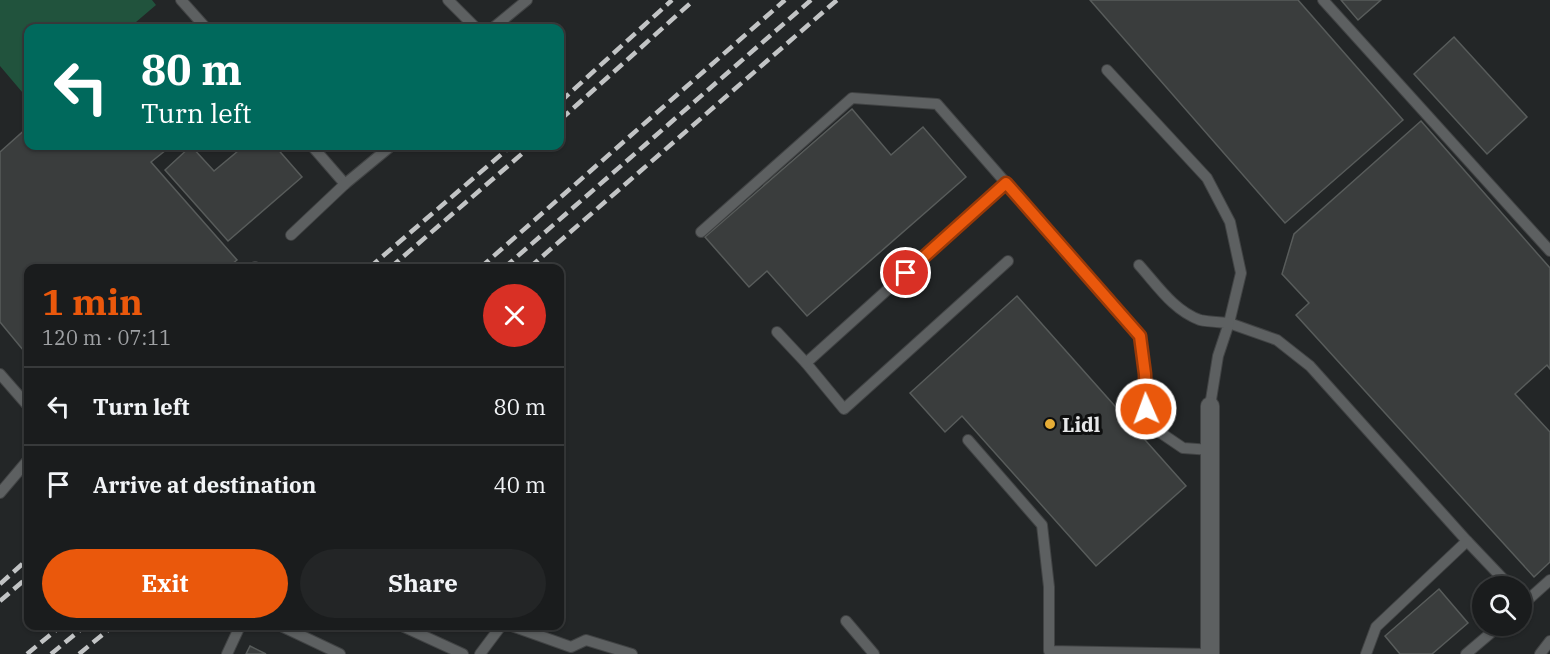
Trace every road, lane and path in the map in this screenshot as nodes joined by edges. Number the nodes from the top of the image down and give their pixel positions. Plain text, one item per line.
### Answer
1 (181, 0) edge
2 (448, 0) edge
3 (527, 0) edge
4 (1323, 0) edge
5 (202, 24) edge
6 (472, 24) edge
7 (498, 24) edge
8 (1107, 70) dead end
9 (315, 150) edge
10 (386, 150) edge
11 (1006, 183) junction
12 (345, 184) junction
13 (700, 232) dead end
14 (291, 235) dead end
15 (1550, 251) edge
16 (1008, 261) dead end
17 (1139, 266) dead end
18 (1229, 323) junction
19 (777, 332) dead end
20 (806, 363) junction
21 (0, 374) edge
22 (24, 401) edge
23 (1210, 406) joint
24 (968, 440) dead end
25 (1211, 450) junction
26 (24, 465) edge
27 (0, 494) edge
28 (1467, 541) junction
29 (1500, 576) edge
30 (1550, 580) edge
31 (1532, 596) edge
32 (846, 621) dead end
33 (238, 630) edge
34 (289, 630) edge
35 (411, 630) edge
36 (498, 630) edge
37 (523, 630) edge
38 (1487, 636) edge
39 (1550, 640) edge
40 (227, 654) edge
41 (340, 654) edge
42 (463, 654) edge
43 (480, 654) edge
44 (632, 654) edge
45 (874, 654) edge
46 (1210, 654) edge
47 (1366, 654) edge
48 (1466, 654) edge
49 (1540, 654) edge

1 - 5 lane
2 - 6 lane
3 - 7 lane
4 - 15 lane
8 - 18 lane
9 - 12 lane
10 - 12 lane
11 - 13 lane
11 - 20 lane
11 - 25 lane
12 - 14 lane
16 - 20 lane
17 - 18 lane
18 - 23 lane
18 - 28 lane
19 - 20 lane
21 - 22 lane
23 - 25 street
24 - 46 lane
25 - 46 street
26 - 27 lane
28 - 29 lane
28 - 47 lane
30 - 31 lane
32 - 45 lane
33 - 40 lane
34 - 41 lane
35 - 42 lane
36 - 43 lane
37 - 44 lane
38 - 48 lane
39 - 49 lane

